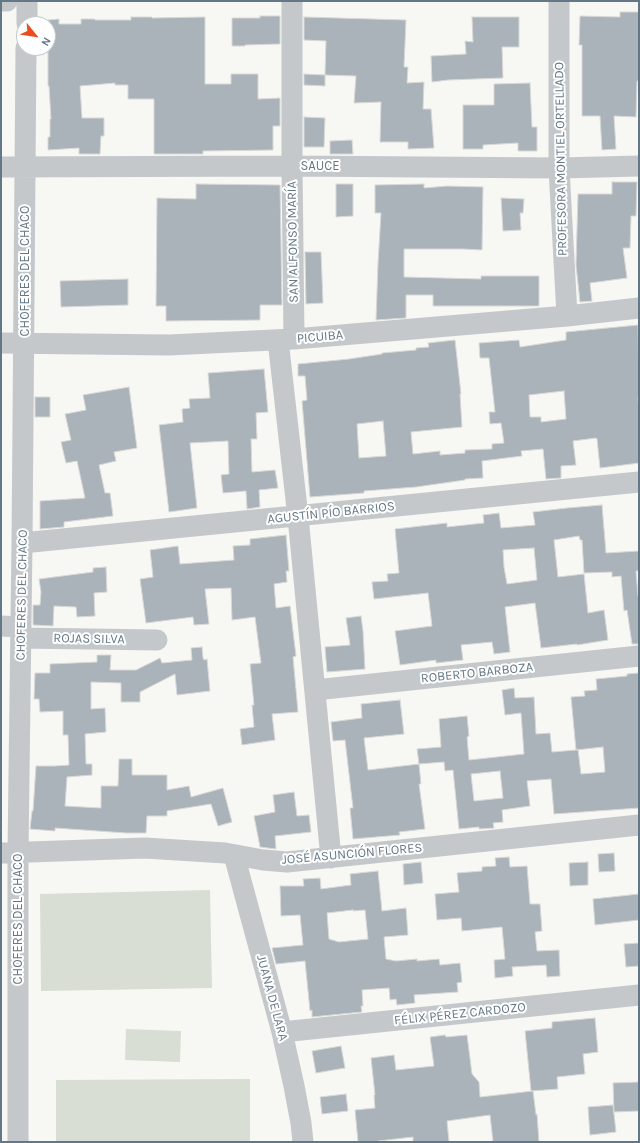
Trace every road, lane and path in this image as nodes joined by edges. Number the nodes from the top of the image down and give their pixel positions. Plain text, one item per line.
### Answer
1 (1, 1) edge
2 (7, 1) edge
3 (27, 1) edge
4 (292, 1) edge
5 (559, 1) edge
6 (27, 16) edge
7 (26, 56) edge
8 (292, 166) junction
9 (639, 166) edge
10 (1, 167) edge
11 (26, 167) junction
12 (559, 168) junction
13 (639, 308) edge
14 (567, 316) junction
15 (286, 339) junction
16 (1, 343) edge
17 (24, 343) junction
18 (639, 482) edge
19 (298, 516) junction
20 (22, 544) junction
21 (14, 630) edge
22 (157, 640) dead end
23 (639, 656) edge
24 (315, 690) junction
25 (639, 825) edge
26 (9, 853) edge
27 (234, 855) junction
28 (331, 858) junction
29 (639, 995) edge
30 (282, 1032) junction
31 (10, 1120) edge
32 (18, 1142) edge
33 (303, 1142) edge

1 - 2 street
3 - 6 street
4 - 8 street, SAN ALFONSO MARÍA
5 - 12 street, PROFESORA MONTIEL ORTELLADO
7 - 11 street, CHOFERES DEL CHACO
8 - 11 street, SAUCE
8 - 12 street, SAUCE
8 - 15 street, SAN ALFONSO MARÍA
9 - 12 street, SAUCE
10 - 11 street, SAUCE
11 - 17 street, CHOFERES DEL CHACO
12 - 14 street, PROFESORA MONTIEL ORTELLADO
13 - 14 street, PICUIBA
14 - 15 street, PICUIBA
15 - 17 street, PICUIBA
15 - 19 street, SAN ALFONSO MARÍA
16 - 17 street, PICUIBA
17 - 20 street, CHOFERES DEL CHACO
18 - 19 street, AGUSTÍN PÍO BARRIOS
19 - 20 street, AGUSTÍN PÍO BARRIOS
19 - 24 street, SAN ALFONSO MARÍA
20 - 21 street, CHOFERES DEL CHACO
21 - 22 street, ROJAS SILVA
21 - 26 street, CHOFERES DEL CHACO
23 - 24 street, ROBERTO BARBOZA
24 - 28 street, SAN ALFONSO MARÍA
25 - 28 street, JOSÉ ASUNCIÓN FLORES
26 - 27 street, JOSÉ ASUNCIÓN FLORES
26 - 31 street, CHOFERES DEL CHACO
27 - 28 street, JOSÉ ASUNCIÓN FLORES
27 - 30 street, JUANA DE LARA
29 - 30 street, FÉLIX PÉREZ CARDOZO
30 - 33 street, JUANA DE LARA
31 - 32 street, CHOFERES DEL CHACO

